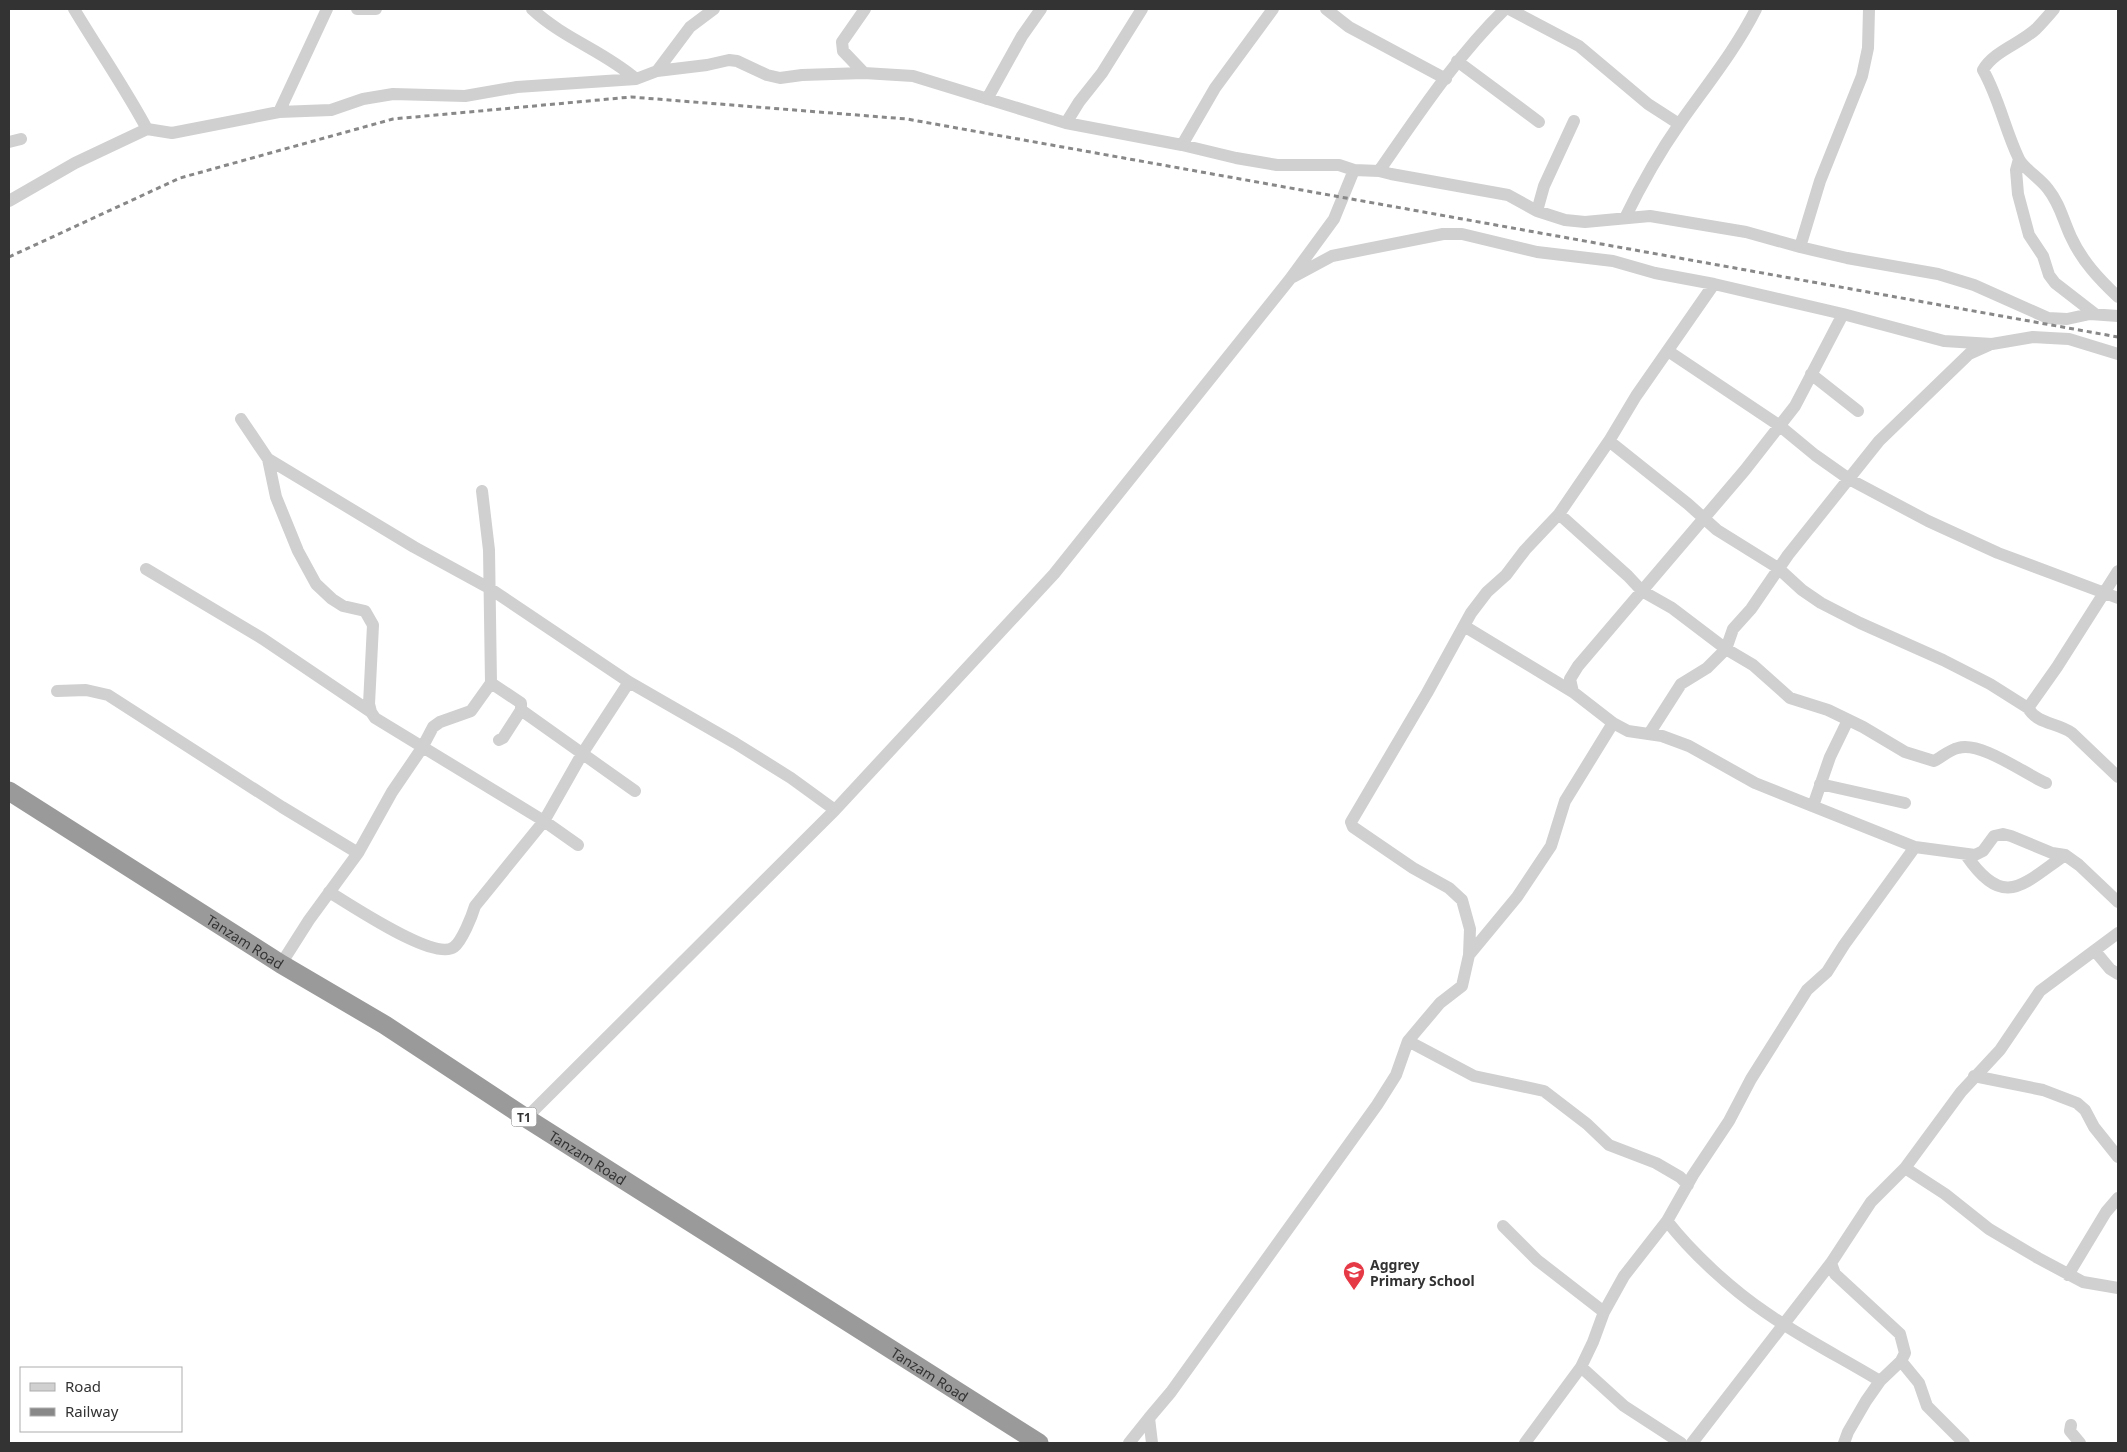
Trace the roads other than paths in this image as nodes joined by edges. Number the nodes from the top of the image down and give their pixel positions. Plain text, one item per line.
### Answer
1 (74, 9) edge
2 (327, 9) edge
3 (357, 9) edge
4 (376, 9) edge
5 (532, 9) edge
6 (714, 9) edge
7 (865, 9) edge
8 (1041, 9) edge
9 (1142, 9) edge
10 (1273, 9) edge
11 (1326, 9) edge
12 (1505, 9) edge
13 (1509, 9) edge
14 (1756, 9) edge
15 (1869, 9) edge
16 (2054, 9) edge
17 (1457, 61) junction
18 (657, 72) junction
19 (864, 73) junction
20 (636, 79) junction
21 (1446, 79) junction
22 (987, 98) junction
23 (279, 112) junction
24 (1574, 121) dead end
25 (1539, 122) dead end
26 (1066, 123) junction
27 (1679, 124) junction
28 (148, 129) junction
29 (1182, 145) junction
30 (2019, 159) junction
31 (1354, 170) junction
32 (1379, 171) junction
33 (9, 201) edge
34 (1537, 211) junction
35 (1624, 218) junction
36 (1800, 247) junction
37 (1290, 279) junction
38 (1714, 284) junction
39 (2118, 297) edge
40 (1843, 314) junction
41 (2095, 314) junction
42 (2118, 316) edge
43 (1992, 344) junction
44 (1668, 351) junction
45 (2118, 354) edge
46 (1812, 374) junction
47 (1858, 411) dead end
48 (241, 420) dead end
49 (1780, 426) junction
50 (1609, 441) junction
51 (268, 458) junction
52 (1849, 479) junction
53 (482, 491) dead end
54 (1559, 514) junction
55 (1705, 518) junction
56 (1778, 568) junction
57 (146, 569) dead end
58 (2118, 571) edge
59 (488, 588) junction
60 (1642, 591) junction
61 (2105, 592) junction
62 (2118, 598) edge
63 (1464, 626) junction
64 (1726, 648) junction
65 (629, 682) junction
66 (492, 683) junction
67 (57, 691) dead end
68 (1574, 692) junction
69 (2028, 708) junction
70 (521, 710) junction
71 (371, 712) junction
72 (1848, 720) junction
73 (1613, 723) junction
74 (1648, 734) junction
75 (499, 740) dead end
76 (422, 748) junction
77 (582, 754) junction
78 (2118, 777) edge
79 (2046, 782) dead end
80 (1820, 784) junction
81 (9, 791) edge
82 (635, 791) dead end
83 (1905, 803) dead end
84 (1813, 806) junction
85 (835, 810) junction
86 (544, 821) junction
87 (578, 846) dead end
88 (1915, 847) junction
89 (358, 853) junction
90 (1966, 855) junction
91 (2065, 855) junction
92 (330, 892) junction
93 (2118, 902) edge
94 (2118, 933) edge
95 (2095, 951) junction
96 (1469, 955) junction
97 (281, 964) junction
98 (2118, 974) edge
99 (1408, 1041) junction
100 (1974, 1076) junction
101 (526, 1118) junction
102 (2118, 1157) edge
103 (1905, 1168) junction
104 (1688, 1185) junction
105 (2118, 1198) edge
106 (1667, 1221) junction
107 (1503, 1226) dead end
108 (1831, 1264) junction
109 (2068, 1275) junction
110 (2118, 1288) edge
111 (1604, 1312) junction
112 (1783, 1324) junction
113 (1901, 1361) junction
114 (1581, 1367) junction
115 (1880, 1381) junction
116 (1149, 1418) junction
117 (2071, 1425) dead end
118 (1040, 1443) edge
119 (1129, 1443) edge
120 (1152, 1443) edge
121 (1525, 1443) edge
122 (1681, 1443) edge
123 (1692, 1443) edge
124 (1844, 1443) edge
125 (1964, 1443) edge
126 (2080, 1443) edge

1 - 28 street
2 - 23 street
3 - 4 street
5 - 20 street
6 - 18 street
7 - 19 street
8 - 22 street
9 - 26 street
10 - 29 street
11 - 21 street
12 - 17 street
13 - 27 street
14 - 27 street
15 - 36 street
16 - 30 street
17 - 21 street
17 - 25 street
18 - 19 street
18 - 20 street
19 - 22 street
20 - 23 street
21 - 32 street
22 - 26 street
23 - 28 street
24 - 34 street
26 - 29 street
27 - 35 street
28 - 33 street
29 - 31 street
30 - 39 street
30 - 41 street
31 - 32 street
31 - 37 street
32 - 34 street
34 - 35 street
35 - 36 street
36 - 41 street
37 - 38 street
37 - 85 street
38 - 40 street
38 - 44 street
40 - 43 street
40 - 46 street
41 - 42 street
43 - 45 street
43 - 52 street
44 - 49 street
44 - 50 street
46 - 47 street
46 - 49 street
48 - 51 street
49 - 52 street
49 - 55 street
50 - 54 street
50 - 55 street
51 - 59 street
51 - 71 street
52 - 56 street
52 - 61 street
53 - 59 street
54 - 60 street
54 - 63 street
55 - 56 street
55 - 60 street
56 - 64 street
56 - 69 street
57 - 71 street
58 - 61 street
59 - 65 street
59 - 66 street
60 - 64 street
60 - 68 street
61 - 62 street
61 - 69 street
63 - 68 street
63 - 96 street
64 - 72 street
64 - 74 street
65 - 77 street
65 - 85 street
66 - 70 street
66 - 76 street
67 - 89 street
68 - 73 street
69 - 78 street
70 - 75 street
70 - 77 street
71 - 76 street
72 - 79 street
72 - 80 street
73 - 74 street
73 - 96 street
74 - 84 street
76 - 86 street
76 - 89 street
77 - 82 street
77 - 86 street
80 - 83 street
80 - 84 street
81 - 97 highway, Tanzam Road / T1
84 - 88 street
85 - 101 street
86 - 87 street
86 - 92 street
88 - 90 street
88 - 104 street
89 - 92 street
90 - 91 street
90 - 91 street
91 - 93 street
92 - 97 street
94 - 95 street
95 - 98 street
95 - 100 street
96 - 99 street
97 - 101 highway, Tanzam Road / T1
99 - 104 street
99 - 116 street
100 - 102 street
100 - 103 street
101 - 118 highway, Tanzam Road / T1
103 - 108 street
103 - 109 street
104 - 106 street
105 - 109 street
106 - 111 street
106 - 112 street
107 - 111 street
108 - 112 street
108 - 113 street
109 - 110 street
111 - 114 street
112 - 115 street
112 - 123 street
113 - 115 street
113 - 125 street
114 - 121 street
114 - 122 street
115 - 124 street
116 - 119 street
116 - 120 street
117 - 126 street

